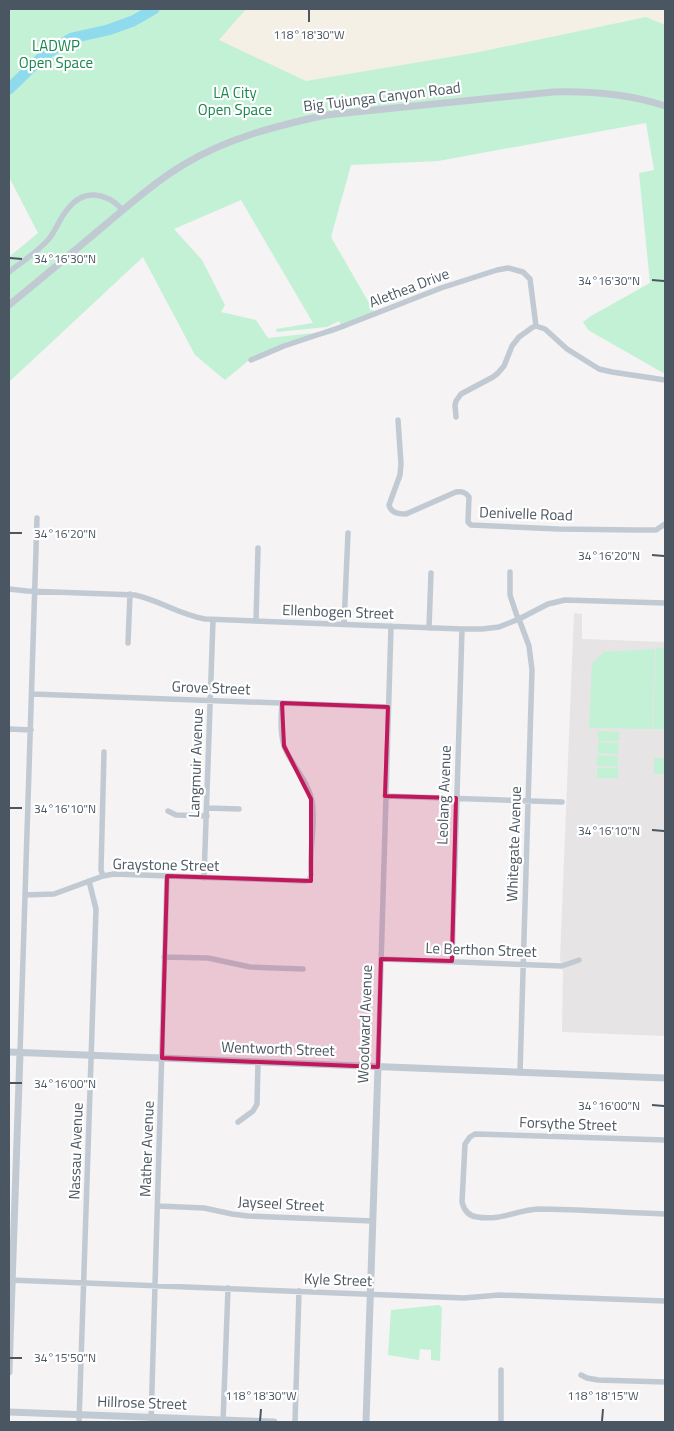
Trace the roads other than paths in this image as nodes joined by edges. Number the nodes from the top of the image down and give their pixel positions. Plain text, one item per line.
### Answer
1 (665, 106) edge
2 (123, 210) junction
3 (9, 272) edge
4 (9, 305) edge
5 (536, 326) junction
6 (251, 360) dead end
7 (665, 380) edge
8 (456, 417) dead end
9 (398, 420) dead end
10 (37, 518) dead end
11 (665, 524) edge
12 (348, 533) dead end
13 (258, 548) dead end
14 (510, 572) dead end
15 (431, 573) dead end
16 (9, 589) edge
17 (36, 591) junction
18 (130, 594) junction
19 (665, 603) edge
20 (518, 619) junction
21 (213, 620) junction
22 (256, 621) junction
23 (344, 624) junction
24 (391, 626) junction
25 (429, 628) junction
26 (462, 629) junction
27 (128, 643) dead end
28 (32, 694) junction
29 (210, 701) junction
30 (282, 703) junction
31 (388, 707) junction
32 (9, 730) edge
33 (31, 730) junction
34 (104, 752) dead end
35 (385, 796) junction
36 (456, 798) junction
37 (528, 801) junction
38 (562, 802) dead end
39 (207, 808) junction
40 (239, 809) dead end
41 (168, 811) dead end
42 (207, 816) junction
43 (103, 876) junction
44 (166, 876) junction
45 (204, 878) junction
46 (89, 881) junction
47 (25, 895) junction
48 (164, 957) junction
49 (381, 959) junction
50 (579, 960) dead end
51 (452, 961) junction
52 (523, 964) junction
53 (303, 969) dead end
54 (9, 1052) edge
55 (20, 1053) junction
56 (91, 1056) junction
57 (162, 1058) junction
58 (258, 1062) junction
59 (378, 1067) junction
60 (520, 1073) junction
61 (665, 1078) edge
62 (238, 1122) dead end
63 (665, 1140) edge
64 (12, 1198) edge
65 (158, 1206) junction
66 (665, 1214) edge
67 (373, 1221) junction
68 (10, 1280) edge
69 (84, 1283) junction
70 (155, 1286) junction
71 (228, 1288) junction
72 (299, 1291) junction
73 (370, 1294) junction
74 (665, 1301) edge
75 (9, 1340) edge
76 (501, 1370) dead end
77 (9, 1372) edge
78 (581, 1375) dead end
79 (665, 1382) edge
80 (9, 1412) edge
81 (79, 1418) edge
82 (151, 1420) edge
83 (223, 1421) edge
84 (274, 1422) edge
85 (295, 1422) edge
86 (366, 1422) edge
87 (501, 1422) edge

1 - 2 street, Big Tujunga Canyon Road
2 - 3 street
2 - 4 street, Big Tujunga Canyon Road
5 - 6 street, Alethea Drive
5 - 7 street
5 - 8 street
9 - 11 street, Denivelle Road
10 - 17 street
12 - 23 street
13 - 22 street
14 - 20 street, Whitegate Avenue
15 - 25 street
16 - 17 street, Ellenbogen Street
17 - 18 street, Ellenbogen Street
17 - 28 street
18 - 21 street, Ellenbogen Street
18 - 27 street
19 - 20 street, Ellenbogen Street
20 - 26 street, Ellenbogen Street
20 - 37 street, Whitegate Avenue
21 - 22 street, Ellenbogen Street
21 - 29 street, Langmuir Avenue
22 - 23 street, Ellenbogen Street
23 - 24 street, Ellenbogen Street
24 - 25 street, Ellenbogen Street
24 - 31 street, Woodward Avenue
25 - 26 street, Ellenbogen Street
26 - 36 street, Leolang Avenue
28 - 29 street, Grove Street
28 - 33 street
29 - 30 street, Grove Street
29 - 39 street, Langmuir Avenue
30 - 31 street, Grove Street
30 - 45 street, Graystone Street
31 - 35 street, Woodward Avenue
32 - 33 street
33 - 47 street
34 - 43 street
35 - 36 street
35 - 49 street, Woodward Avenue
36 - 37 street
36 - 51 street, Leolang Avenue
37 - 38 street
37 - 52 street, Whitegate Avenue
39 - 40 street
39 - 42 street, Langmuir Avenue
41 - 42 street
42 - 45 street, Langmuir Avenue
43 - 44 street, Graystone Street
43 - 46 street, Graystone Street
44 - 45 street, Graystone Street
44 - 48 street, Mather Avenue
46 - 47 street, Graystone Street
46 - 56 street, Nassau Avenue
47 - 55 street
48 - 53 street
48 - 57 street, Mather Avenue
49 - 51 street, Le Berthon Street
49 - 59 street, Woodward Avenue
50 - 52 street, Le Berthon Street
51 - 52 street, Le Berthon Street
52 - 60 street, Whitegate Avenue
54 - 55 street, Wentworth Street
55 - 56 street, Wentworth Street
55 - 64 street
56 - 57 street, Wentworth Street
56 - 69 street, Nassau Avenue
57 - 58 street, Wentworth Street
57 - 65 street, Mather Avenue
58 - 59 street, Wentworth Street
58 - 62 street
59 - 60 street, Wentworth Street
59 - 67 street, Woodward Avenue
60 - 61 street, Wentworth Street
63 - 66 street, Forsythe Street
64 - 68 street
65 - 67 street, Jayseel Street
65 - 70 street, Mather Avenue
67 - 73 street, Woodward Avenue
68 - 69 street, Kyle Street
68 - 75 street
69 - 70 street, Kyle Street
69 - 81 street, Nassau Avenue
70 - 71 street, Kyle Street
70 - 82 street, Mather Avenue
71 - 72 street, Kyle Street
71 - 83 street
72 - 73 street, Kyle Street
72 - 85 street
73 - 74 street, Kyle Street
73 - 86 street, Woodward Avenue
75 - 77 street
76 - 87 street
78 - 79 street
80 - 81 street, Hillrose Street
81 - 82 street, Hillrose Street
82 - 83 street, Hillrose Street
83 - 84 street, Hillrose Street

